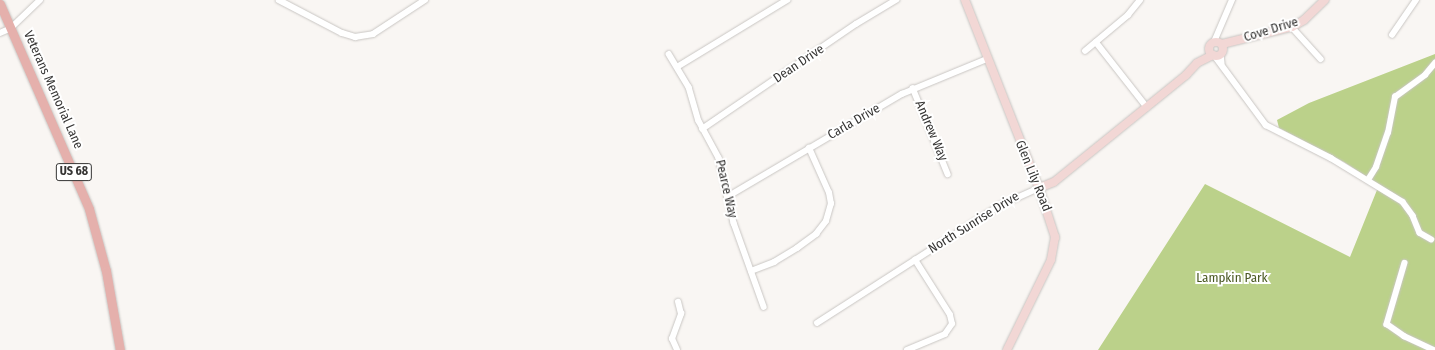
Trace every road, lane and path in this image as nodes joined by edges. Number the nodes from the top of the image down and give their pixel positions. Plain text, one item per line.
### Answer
1 (40, 0) edge
2 (279, 0) edge
3 (424, 0) edge
4 (787, 0) edge
5 (896, 0) edge
6 (965, 0) edge
7 (1140, 0) edge
8 (1232, 0) edge
9 (1325, 0) edge
10 (1416, 0) edge
11 (0, 4) edge
12 (1292, 26) junction
13 (11, 28) junction
14 (0, 33) edge
15 (1392, 35) dead end
16 (1096, 42) junction
17 (1085, 51) dead end
18 (1218, 51) junction
19 (669, 54) dead end
20 (987, 59) junction
21 (1321, 59) dead end
22 (1435, 63) edge
23 (677, 67) junction
24 (913, 88) junction
25 (1147, 107) junction
26 (702, 129) junction
27 (809, 148) junction
28 (948, 174) dead end
29 (1368, 180) junction
30 (1039, 188) junction
31 (727, 197) junction
32 (1431, 239) dead end
33 (915, 260) junction
34 (1405, 263) dead end
35 (751, 271) junction
36 (678, 302) dead end
37 (764, 306) dead end
38 (817, 323) dead end
39 (120, 350) edge
40 (677, 350) edge
41 (907, 350) edge
42 (1007, 350) edge
43 (1434, 350) edge

1 - 13 street
2 - 3 street
4 - 23 street
5 - 26 street, Dean Drive
6 - 20 street, Glen Lily Road
7 - 16 street
8 - 18 street
9 - 12 street, Cove Drive
10 - 15 street
11 - 13 main road, Veterans Memorial Lane / US 68
12 - 18 street, Cove Drive
12 - 21 street
13 - 14 street
13 - 39 main road, Veterans Memorial Lane / US 68
16 - 17 street
16 - 25 street
18 - 25 street, North Sunrise Drive
18 - 29 street
19 - 23 street, Pearce Way
20 - 24 street, Carla Drive
20 - 30 street, Glen Lily Road
22 - 29 street
23 - 26 street, Pearce Way
24 - 27 street, Carla Drive
24 - 28 street, Andrew Way
25 - 30 street, North Sunrise Drive
26 - 31 street, Pearce Way
27 - 31 street, Carla Drive
27 - 35 street
29 - 32 street
30 - 33 street, North Sunrise Drive
30 - 42 street, Glen Lily Road
31 - 35 street, Pearce Way
33 - 38 street, North Sunrise Drive
33 - 41 street
34 - 43 street
35 - 37 street, Pearce Way
36 - 40 street

